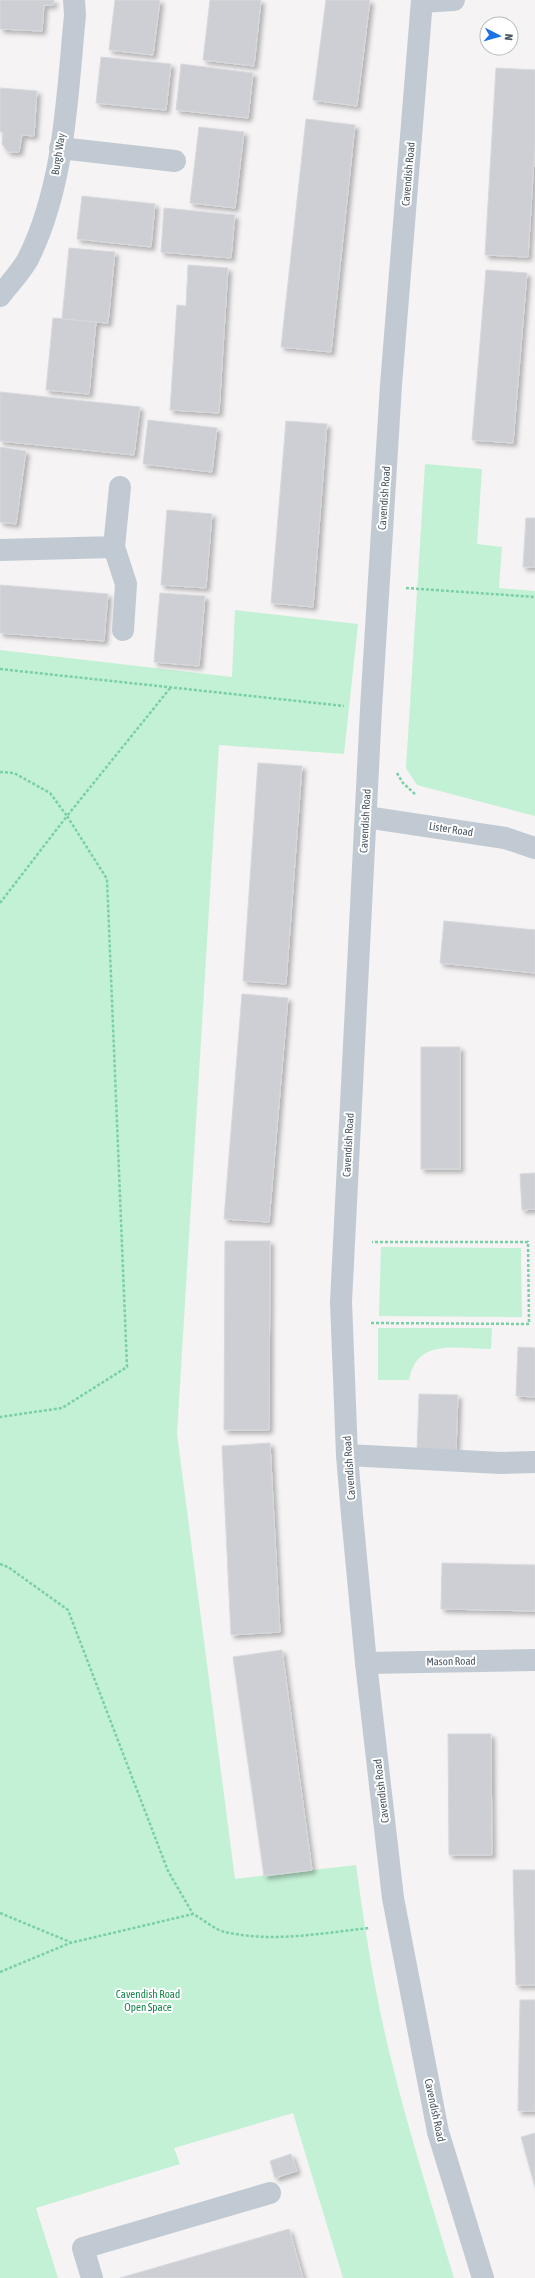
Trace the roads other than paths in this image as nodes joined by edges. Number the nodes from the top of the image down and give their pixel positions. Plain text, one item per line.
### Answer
1 (74, 0) edge
2 (454, 0) edge
3 (422, 1) edge
4 (60, 148) junction
5 (175, 161) dead end
6 (0, 296) edge
7 (120, 487) dead end
8 (114, 547) junction
9 (8, 549) edge
10 (123, 630) dead end
11 (366, 816) junction
12 (535, 848) edge
13 (347, 1455) junction
14 (535, 1462) edge
15 (535, 1660) edge
16 (366, 1662) junction
17 (270, 2193) dead end
18 (92, 2278) edge
19 (483, 2278) edge

1 - 4 street, Burgh Way
2 - 3 street
3 - 11 street, Cavendish Road
4 - 5 street
4 - 6 street, Burgh Way
7 - 8 street
8 - 9 street
8 - 10 street
11 - 12 street, Lister Road
11 - 13 street, Cavendish Road
13 - 14 street
13 - 16 street, Cavendish Road
15 - 16 street, Mason Road
16 - 19 street, Cavendish Road
17 - 18 street

